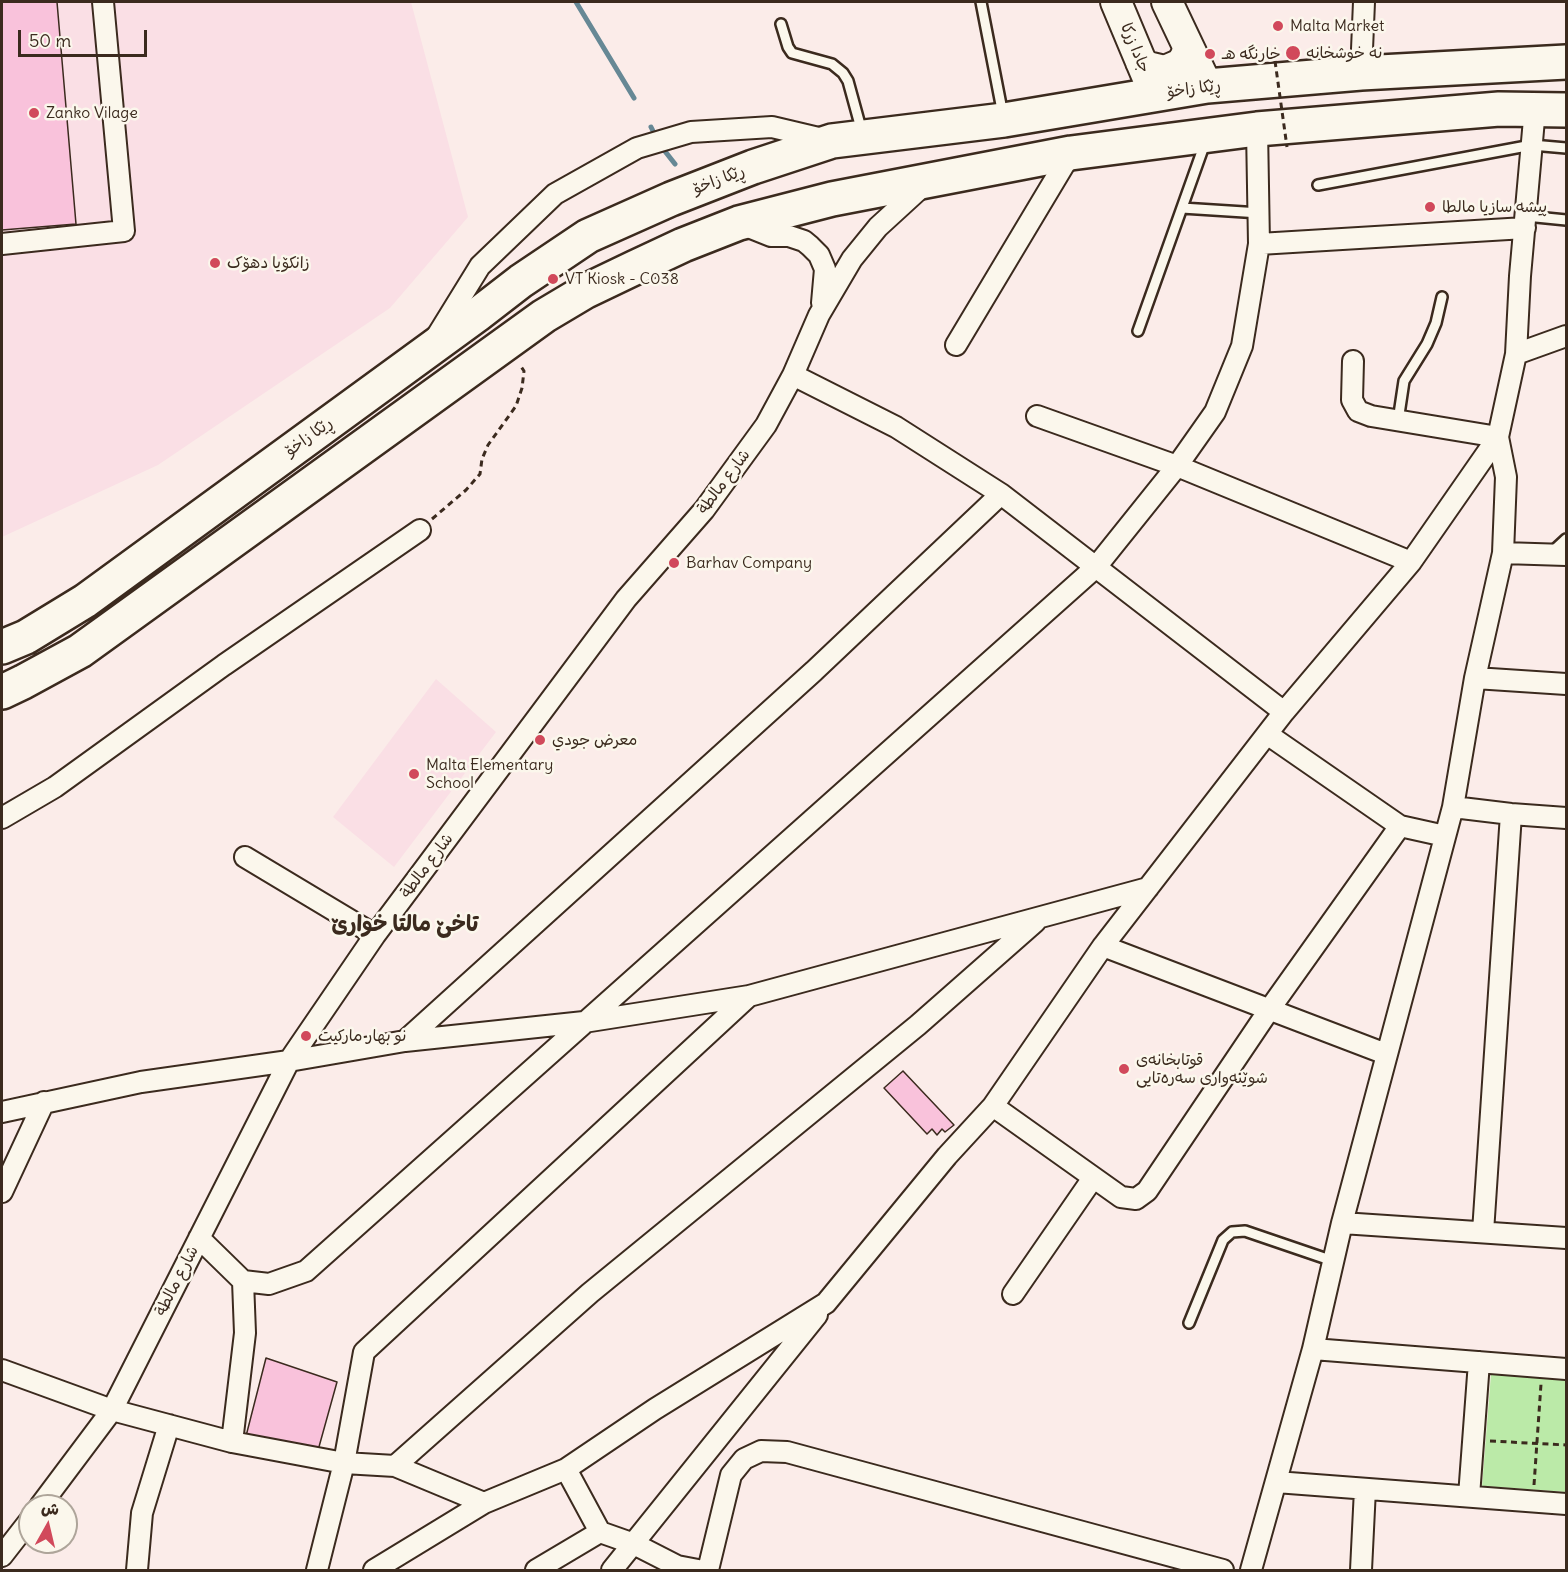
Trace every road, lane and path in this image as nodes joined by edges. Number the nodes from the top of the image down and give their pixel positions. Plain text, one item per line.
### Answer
1 (103, 2) edge
2 (981, 2) edge
3 (1116, 2) edge
4 (1167, 2) edge
5 (1364, 2) edge
6 (781, 24) dead end
7 (1188, 48) junction
8 (1275, 61) dead end
9 (1142, 62) junction
10 (1566, 62) edge
11 (1361, 73) junction
12 (1207, 86) junction
13 (1155, 95) junction
14 (1551, 109) edge
15 (1004, 120) junction
16 (1257, 129) junction
17 (1208, 135) junction
18 (848, 139) junction
19 (1532, 146) junction
20 (1287, 147) dead end
21 (1566, 148) edge
22 (1071, 153) junction
23 (930, 179) junction
24 (1318, 185) dead end
25 (1182, 208) junction
26 (1260, 213) junction
27 (1566, 220) edge
28 (1526, 222) junction
29 (739, 223) junction
30 (2, 243) edge
31 (1259, 244) junction
32 (521, 281) junction
33 (1442, 297) dead end
34 (819, 315) junction
35 (544, 316) junction
36 (1138, 332) dead end
37 (1566, 336) edge
38 (503, 344) junction
39 (956, 345) dead end
40 (428, 351) junction
41 (1516, 354) junction
42 (1353, 361) dead end
43 (794, 375) junction
44 (1037, 416) dead end
45 (1398, 421) junction
46 (1498, 437) junction
47 (1177, 466) junction
48 (1001, 494) junction
49 (420, 530) joint
50 (1566, 539) edge
51 (1503, 553) junction
52 (1557, 555) edge
53 (1411, 562) junction
54 (1096, 567) junction
55 (2, 647) edge
56 (1475, 678) junction
57 (1566, 684) edge
58 (2, 692) edge
59 (1284, 712) junction
60 (1267, 734) junction
61 (1453, 807) junction
62 (1511, 814) junction
63 (2, 818) edge
64 (1566, 818) edge
65 (1400, 826) junction
66 (1445, 836) junction
67 (245, 857) dead end
68 (1148, 888) junction
69 (1039, 919) junction
70 (375, 935) junction
71 (1103, 946) junction
72 (749, 996) junction
73 (1269, 1010) junction
74 (584, 1022) junction
75 (405, 1041) junction
76 (1386, 1054) junction
77 (289, 1061) junction
78 (44, 1102) junction
79 (993, 1106) junction
80 (2, 1112) edge
81 (1093, 1178) junction
82 (2, 1192) edge
83 (1342, 1223) junction
84 (1483, 1232) junction
85 (199, 1238) junction
86 (1566, 1238) edge
87 (1333, 1261) junction
88 (243, 1281) junction
89 (1013, 1294) dead end
90 (826, 1304) junction
91 (1189, 1323) dead end
92 (1313, 1348) junction
93 (1479, 1362) junction
94 (1542, 1367) junction
95 (1566, 1369) edge
96 (2, 1370) edge
97 (112, 1410) junction
98 (169, 1425) junction
99 (1486, 1440) dead end
100 (232, 1442) junction
101 (1537, 1443) junction
102 (1566, 1445) edge
103 (344, 1463) junction
104 (395, 1466) junction
105 (566, 1469) junction
106 (1276, 1482) junction
107 (1365, 1489) junction
108 (1533, 1490) dead end
109 (48, 1494) edge
110 (1469, 1496) junction
111 (484, 1503) junction
112 (1566, 1504) edge
113 (600, 1532) junction
114 (18, 1535) edge
115 (634, 1544) junction
116 (2, 1556) edge
117 (137, 1570) edge
118 (316, 1570) edge
119 (374, 1570) edge
120 (536, 1570) edge
121 (612, 1570) edge
122 (698, 1570) edge
123 (708, 1570) edge
124 (1223, 1570) edge
125 (1251, 1570) edge
126 (1361, 1570) edge

1 - 30 street
2 - 15 lane
3 - 9 main road, جادا زرکا
4 - 7 main road
5 - 11 street
6 - 18 lane
7 - 9 main road
7 - 12 main road
8 - 20 path, bridge
9 - 13 main road, جادا زرکا
10 - 11 highway, ڕێکا زاخۆ
11 - 12 highway, ڕێکا زاخۆ
12 - 13 highway, ڕێکا زاخۆ
13 - 15 highway, ڕێکا زاخۆ
14 - 16 highway
14 - 19 street
15 - 18 highway, ڕێکا زاخۆ
16 - 17 highway
16 - 26 street
17 - 22 highway
17 - 25 lane
18 - 32 highway, ڕێکا زاخۆ
18 - 40 street
19 - 21 lane
19 - 24 lane
19 - 28 street
22 - 23 highway
22 - 39 street
23 - 29 highway
23 - 34 street, شارع مالطة
25 - 26 lane
25 - 36 lane
26 - 31 street
27 - 28 lane
28 - 31 street
28 - 41 street
29 - 34 street, شارع مالطة
29 - 35 highway
31 - 47 street
32 - 35 highway
32 - 40 highway, ڕێکا زاخۆ
33 - 45 lane
34 - 43 street, شارع مالطة
35 - 38 highway
37 - 41 street
38 - 49 path
38 - 58 highway
40 - 55 highway, ڕێکا زاخۆ
41 - 46 street
42 - 45 street
43 - 48 street
43 - 70 street, شارع مالطة
44 - 47 street
45 - 46 street
46 - 51 street
46 - 53 street
47 - 53 street
47 - 54 street
48 - 54 street
48 - 75 street
49 - 63 street
50 - 52 lane
51 - 52 street
51 - 56 street
53 - 59 street
54 - 59 street
54 - 74 street
56 - 57 street
56 - 61 street
59 - 60 street
60 - 65 street
60 - 68 street
61 - 62 street
61 - 66 street
62 - 64 street
62 - 84 street
65 - 66 street
65 - 73 street
66 - 76 street
67 - 70 street
68 - 69 street
68 - 71 street
69 - 72 street
69 - 104 street
70 - 77 street, شارع مالطة
71 - 73 street
71 - 79 street
72 - 74 street
72 - 103 street
73 - 76 street
73 - 81 street
74 - 75 street
74 - 88 street
75 - 77 street
76 - 83 street
77 - 78 street
77 - 85 street, شارع مالطة
78 - 80 street
78 - 82 street
79 - 81 street
79 - 90 street
81 - 89 street
83 - 84 street
83 - 87 street
84 - 86 street
85 - 88 street
85 - 97 street, شارع مالطة
87 - 91 lane
87 - 92 street
88 - 100 street
90 - 105 street
90 - 115 street
92 - 93 street
92 - 106 street
93 - 94 street
93 - 110 street
94 - 95 street
94 - 101 path
96 - 97 street
97 - 98 street
97 - 109 street, شارع مالطة
98 - 100 street
98 - 117 street
99 - 101 path
100 - 103 street
101 - 102 path
101 - 108 path
103 - 104 street
103 - 118 street
104 - 111 street
105 - 111 street
105 - 113 street
106 - 107 street
106 - 125 street
107 - 110 street
107 - 126 street
110 - 112 street
111 - 119 street
113 - 115 street
113 - 120 street
114 - 116 street
115 - 121 street
115 - 122 street
123 - 124 street

